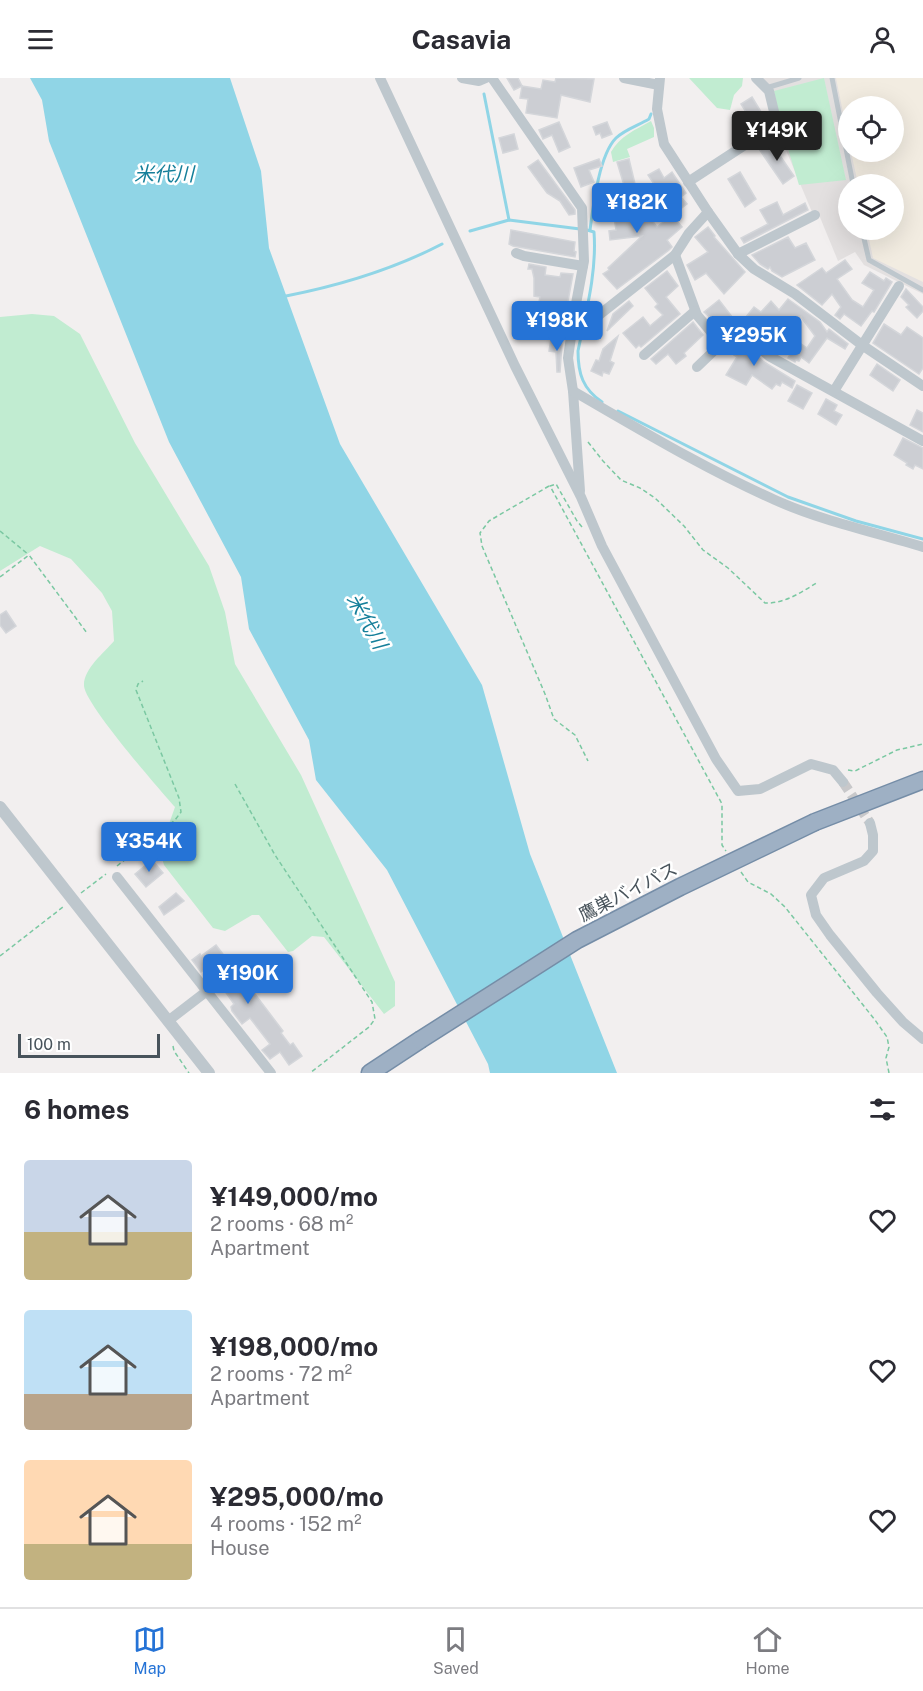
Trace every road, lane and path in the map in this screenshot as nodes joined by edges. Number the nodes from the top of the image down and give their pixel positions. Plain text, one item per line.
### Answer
1 (380, 78) edge
2 (462, 78) edge
3 (486, 78) edge
4 (492, 78) edge
5 (624, 78) edge
6 (756, 78) edge
7 (799, 78) edge
8 (832, 78) edge
9 (659, 81) edge
10 (766, 88) junction
11 (851, 174) edge
12 (688, 182) junction
13 (708, 212) junction
14 (815, 215) dead end
15 (864, 240) edge
16 (516, 253) dead end
17 (738, 254) junction
18 (675, 255) junction
19 (583, 266) junction
20 (899, 286) dead end
21 (923, 290) edge
22 (578, 310) junction
23 (695, 311) junction
24 (712, 333) junction
25 (862, 345) junction
26 (644, 355) dead end
27 (697, 367) dead end
28 (923, 386) edge
29 (573, 391) junction
30 (834, 391) junction
31 (575, 420) junction
32 (923, 441) edge
33 (550, 486) junction
34 (581, 497) junction
35 (585, 529) dead end
36 (0, 531) edge
37 (923, 546) edge
38 (29, 555) junction
39 (0, 577) edge
40 (818, 582) dead end
41 (87, 633) dead end
42 (143, 681) dead end
43 (923, 744) edge
44 (588, 761) dead end
45 (833, 770) junction
46 (923, 780) edge
47 (843, 782) tunnel mouth
48 (235, 784) dead end
49 (0, 807) edge
50 (870, 823) tunnel mouth
51 (728, 854) dead end
52 (114, 872) junction
53 (741, 873) dead end
54 (72, 899) junction
55 (0, 956) edge
56 (207, 991) junction
57 (168, 1021) junction
58 (923, 1039) edge
59 (209, 1073) edge
60 (271, 1073) edge
61 (310, 1073) edge
62 (370, 1073) edge
63 (889, 1073) edge

1 - 34 street
2 - 3 street
4 - 19 street
5 - 9 street
6 - 10 street
7 - 10 lane
8 - 11 lane
9 - 12 street
10 - 12 street
12 - 13 street
13 - 17 street
13 - 18 street
14 - 17 street
15 - 21 lane
16 - 19 street
17 - 25 street
18 - 22 street
18 - 23 street
19 - 22 street
20 - 25 street
22 - 29 street
23 - 24 street
23 - 26 street
24 - 27 street
24 - 30 street
25 - 28 street
25 - 30 street
29 - 31 street
29 - 37 street
30 - 32 street
31 - 34 street
31 - 40 path
33 - 35 path
33 - 44 path
33 - 51 path
34 - 45 street
36 - 38 path
38 - 39 path
38 - 41 path
42 - 52 path
43 - 45 path
45 - 47 street
46 - 62 highway, 鷹巣バイパス, bridge
48 - 61 path
49 - 54 street
50 - 58 street
52 - 54 path
52 - 56 street
53 - 63 path
54 - 55 path
54 - 57 street
56 - 57 street
56 - 60 street
57 - 59 street

